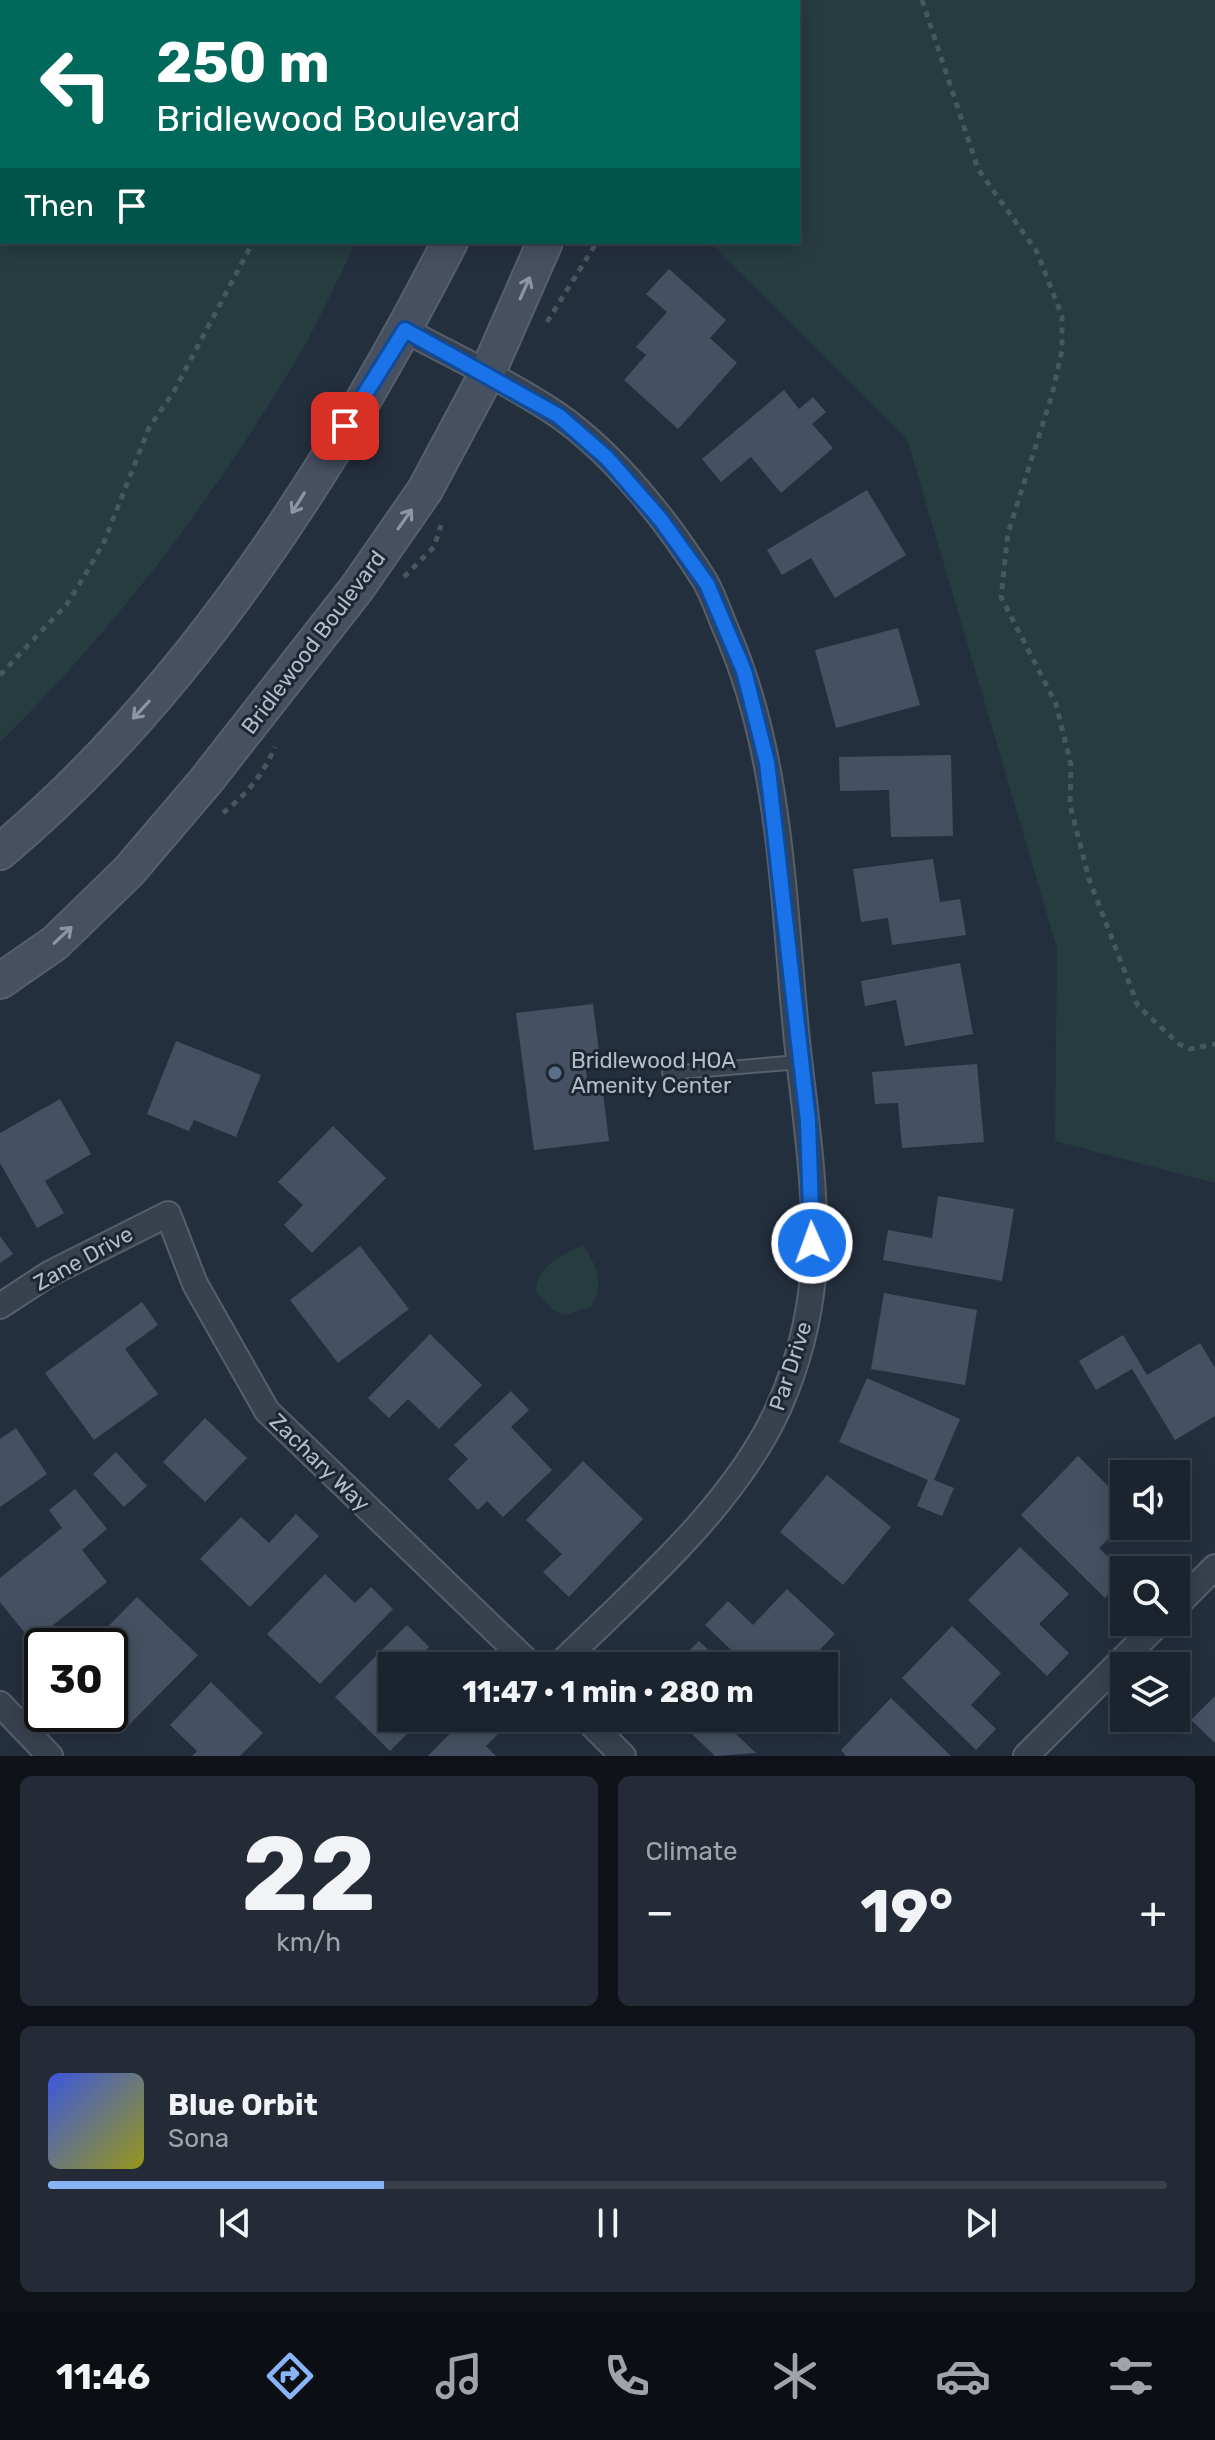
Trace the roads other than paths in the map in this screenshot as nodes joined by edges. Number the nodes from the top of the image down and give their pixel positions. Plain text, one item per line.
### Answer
1 (449, 244) edge
2 (544, 244) edge
3 (405, 330) junction
4 (487, 374) junction
5 (0, 852) edge
6 (0, 981) edge
7 (799, 1062) junction
8 (669, 1073) dead end
9 (168, 1214) joint
10 (0, 1306) edge
11 (1215, 1567) edge
12 (1190, 1592) edge
13 (1146, 1636) edge
14 (517, 1652) edge
15 (572, 1652) edge
16 (0, 1704) edge
17 (599, 1732) edge
18 (50, 1756) edge
19 (623, 1756) edge
20 (1026, 1756) edge

1 - 3 main road
4 -> 2 main road, Bridlewood Boulevard
3 - 4 street, Par Drive
3 -> 5 main road
6 -> 4 main road, Bridlewood Boulevard
4 - 7 street, Par Drive
7 - 8 lane
7 - 15 street, Par Drive
9 - 10 street, Zane Drive
9 - 14 street, Zachary Way
11 - 12 street
13 - 20 street
16 - 18 street
17 - 19 street

